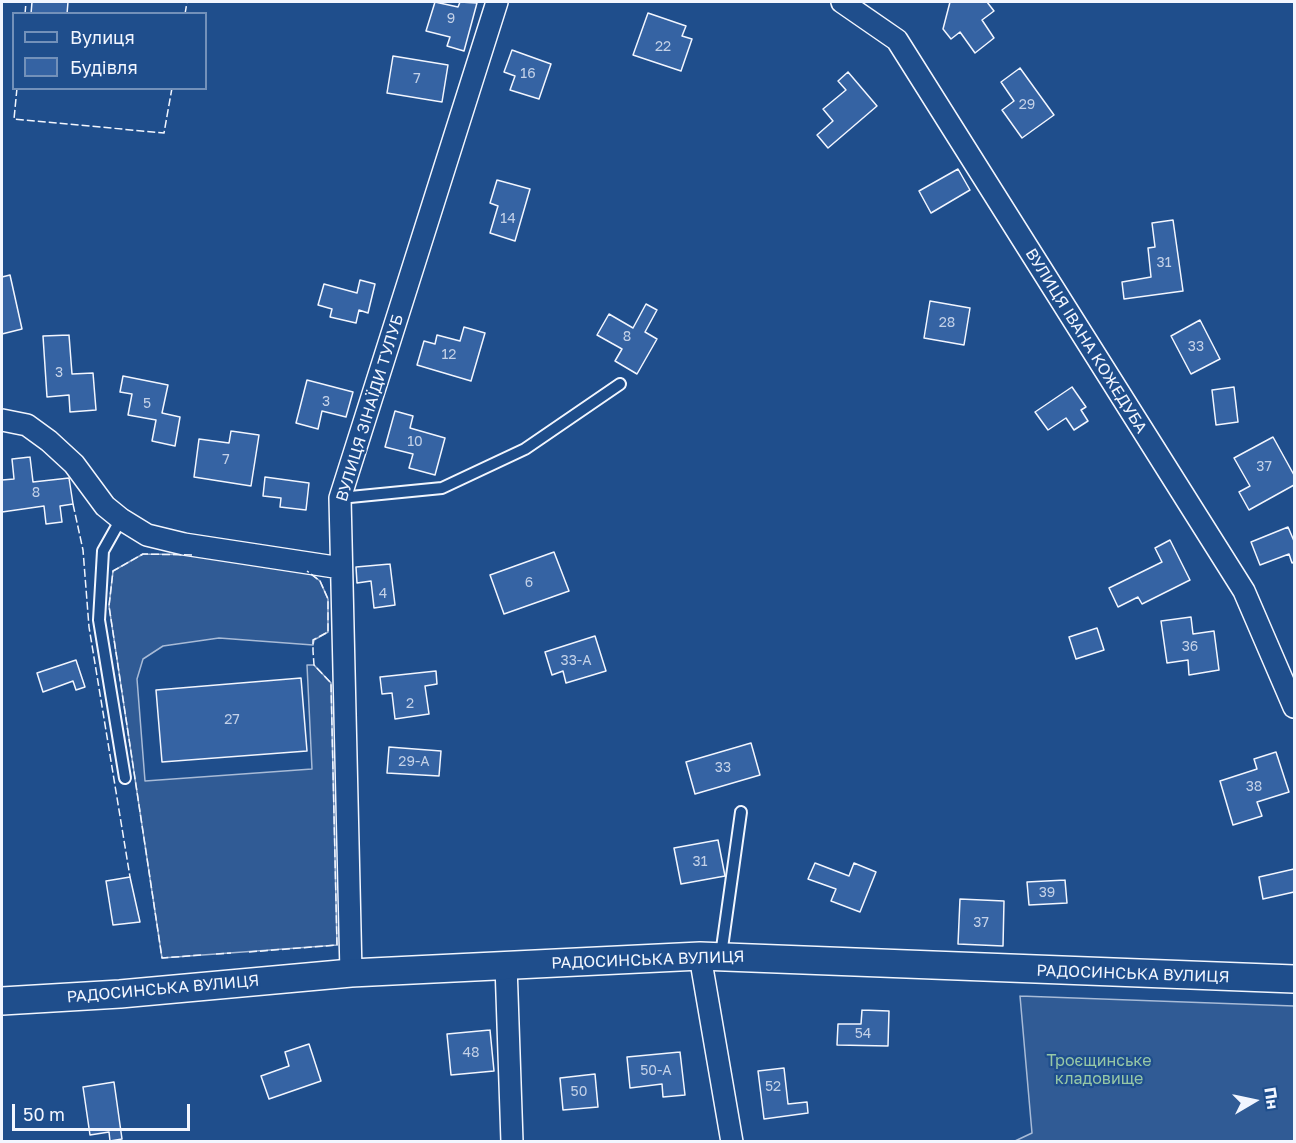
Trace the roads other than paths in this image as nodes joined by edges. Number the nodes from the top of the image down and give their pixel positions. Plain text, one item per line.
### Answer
1 (497, 2) edge
2 (842, 2) edge
3 (620, 384) dead end
4 (2, 420) edge
5 (340, 498) junction
6 (121, 519) junction
7 (341, 568) junction
8 (1294, 707) edge
9 (125, 778) dead end
10 (741, 812) dead end
11 (710, 956) junction
12 (506, 964) junction
13 (351, 973) junction
14 (1294, 979) edge
15 (2, 1000) edge
16 (512, 1142) edge
17 (732, 1142) edge

1 - 5 street, ВУЛИЦЯ ЗІНАЇДИ ТУЛУБ
2 - 8 street, ВУЛИЦЯ ІВАНА КОЖЕДУБА
3 - 5 lane
4 - 6 street
5 - 7 street, ВУЛИЦЯ ЗІНАЇДИ ТУЛУБ
6 - 7 street
6 - 9 lane
7 - 13 street, ВУЛИЦЯ ЗІНАЇДИ ТУЛУБ
10 - 11 lane
11 - 12 street, РАДОСИНСЬКА ВУЛИЦЯ
11 - 14 street, РАДОСИНСЬКА ВУЛИЦЯ
11 - 17 street
12 - 13 street, РАДОСИНСЬКА ВУЛИЦЯ
12 - 16 street
13 - 15 street, РАДОСИНСЬКА ВУЛИЦЯ

